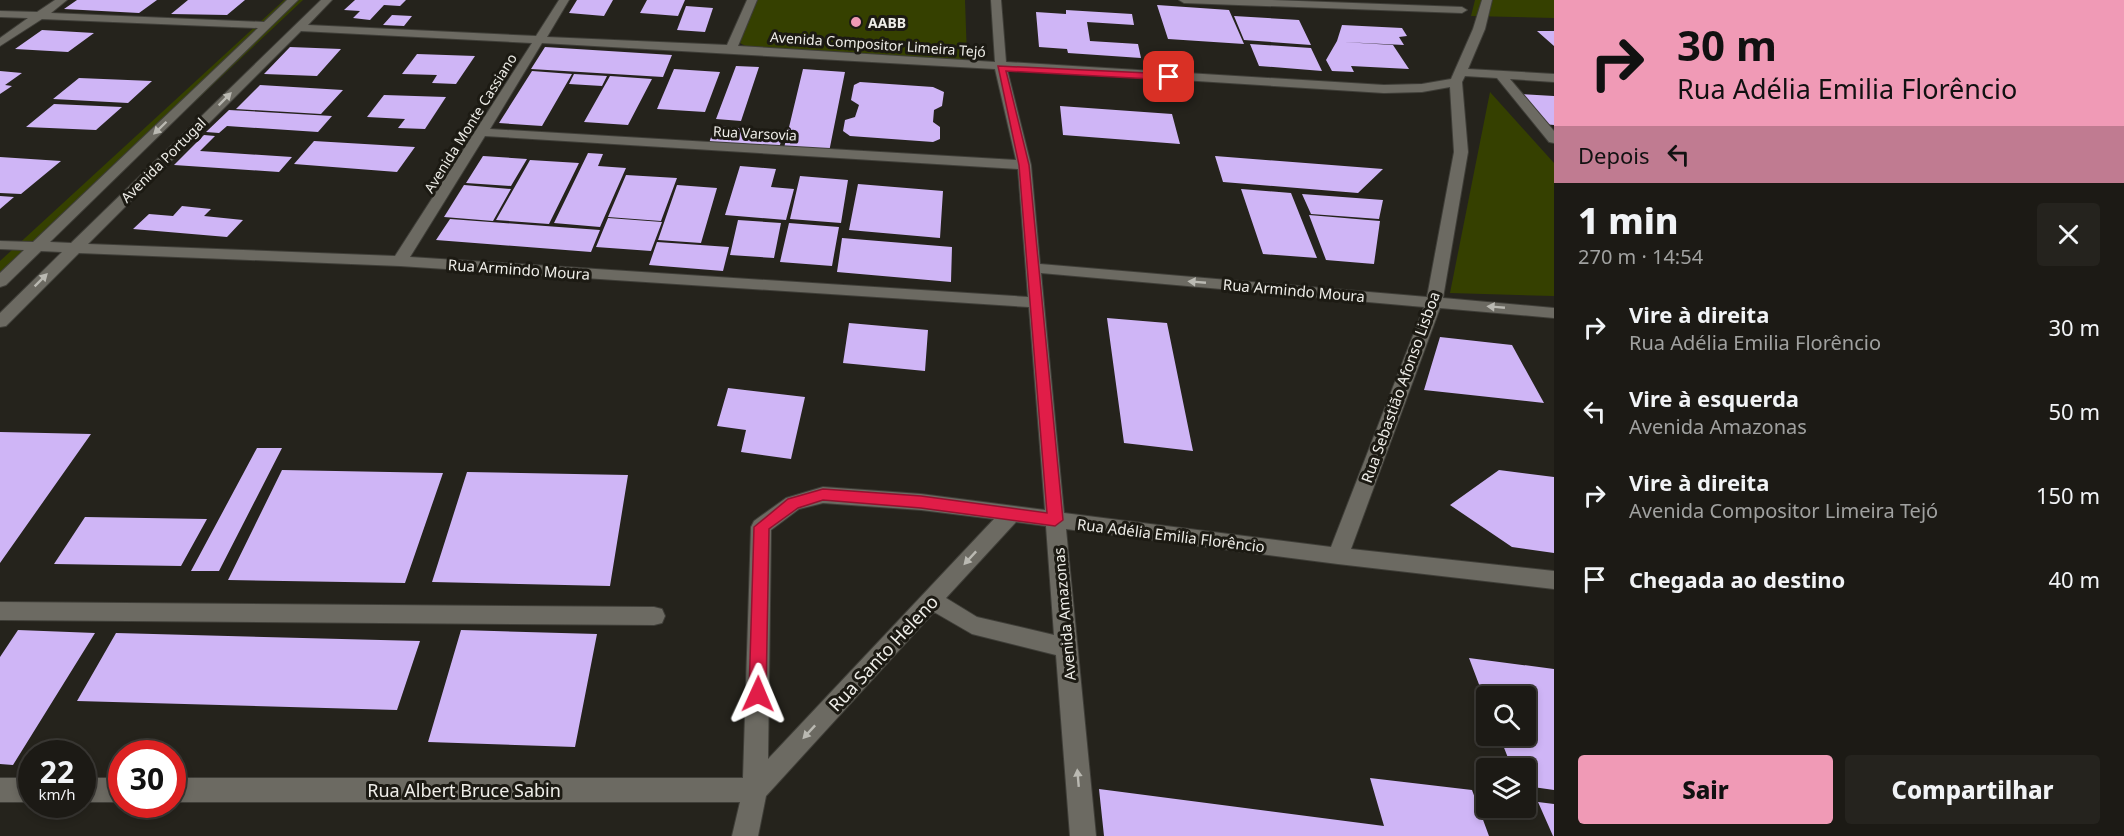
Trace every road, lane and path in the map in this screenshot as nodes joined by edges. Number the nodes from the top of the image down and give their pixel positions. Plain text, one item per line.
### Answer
1 (62, 0) edge
2 (293, 0) edge
3 (327, 0) edge
4 (564, 0) edge
5 (752, 0) edge
6 (996, 0) edge
7 (1184, 0) edge
8 (1453, 0) edge
9 (1486, 0) edge
10 (1462, 10) junction
11 (0, 14) edge
12 (40, 15) junction
13 (267, 25) junction
14 (298, 28) junction
15 (1479, 29) junction
16 (540, 39) junction
17 (0, 43) edge
18 (731, 50) junction
19 (1001, 68) junction
20 (1500, 74) junction
21 (1457, 77) junction
22 (1554, 78) edge
23 (483, 132) junction
24 (1554, 139) edge
25 (1024, 165) junction
26 (0, 245) edge
27 (36, 248) junction
28 (72, 249) junction
29 (400, 261) junction
30 (1034, 268) junction
31 (0, 282) edge
32 (1434, 302) junction
33 (1038, 303) junction
34 (1554, 313) edge
35 (0, 322) edge
36 (1010, 515) junction
37 (1055, 520) junction
38 (1338, 556) junction
39 (1554, 580) edge
40 (932, 600) junction
41 (0, 611) edge
42 (654, 616) dead end
43 (1067, 648) junction
44 (755, 789) junction
45 (0, 790) edge
46 (18, 790) edge
47 (186, 790) edge
48 (746, 836) edge
49 (1083, 836) edge

1 - 12 street
2 - 13 street, Avenida Portugal
3 - 14 street, Avenida Portugal
4 - 16 street, Avenida Monte Cassiano
5 - 18 street
6 - 19 street, Avenida Amazonas
7 - 10 street
8 - 10 street
9 - 15 street
10 - 15 street
11 - 12 street
12 - 13 street
12 - 17 street
13 -> 27 street, Avenida Portugal
14 - 16 street, Avenida Compositor Limeira Tejó
28 -> 14 street, Avenida Portugal
15 - 21 street
16 - 18 street, Avenida Compositor Limeira Tejó
16 - 23 street, Avenida Monte Cassiano
18 - 19 street, Avenida Compositor Limeira Tejó
19 - 21 street, Avenida Compositor Limeira Tejó
19 - 25 street, Avenida Amazonas
20 - 21 street, Avenida Compositor Limeira Tejó
20 - 22 street, Avenida Compositor Limeira Tejó
20 - 24 street
21 - 32 street, Rua Sebastião Afonso Lisboa
23 - 25 street, Rua Varsovia
23 - 29 street, Avenida Monte Cassiano
25 - 30 street, Avenida Amazonas
26 - 27 street, Rua Armindo Moura
27 - 28 street, Rua Armindo Moura
27 - 31 street, Avenida Portugal
28 - 29 street, Rua Armindo Moura
35 -> 28 street, Avenida Portugal
29 - 33 street, Rua Armindo Moura
32 -> 30 street, Rua Armindo Moura
30 - 33 street, Avenida Amazonas
34 -> 32 street, Rua Armindo Moura
32 - 38 street, Rua Sebastião Afonso Lisboa
33 - 37 street, Avenida Amazonas
36 - 37 street, Rua Adélia Emilia Florêncio
36 -> 40 street, Rua Santo Heleno
36 - 44 street, Rua Adélia Emilia Florêncio
37 - 38 street, Rua Adélia Emilia Florêncio
37 - 43 street, Avenida Amazonas
38 - 39 street, Rua Adélia Emilia Florêncio
40 - 43 street
40 -> 44 street, Rua Santo Heleno
41 - 42 street
49 -> 43 street, Avenida Amazonas
44 - 47 street, Rua Albert Bruce Sabin
44 - 48 street
45 - 46 street

